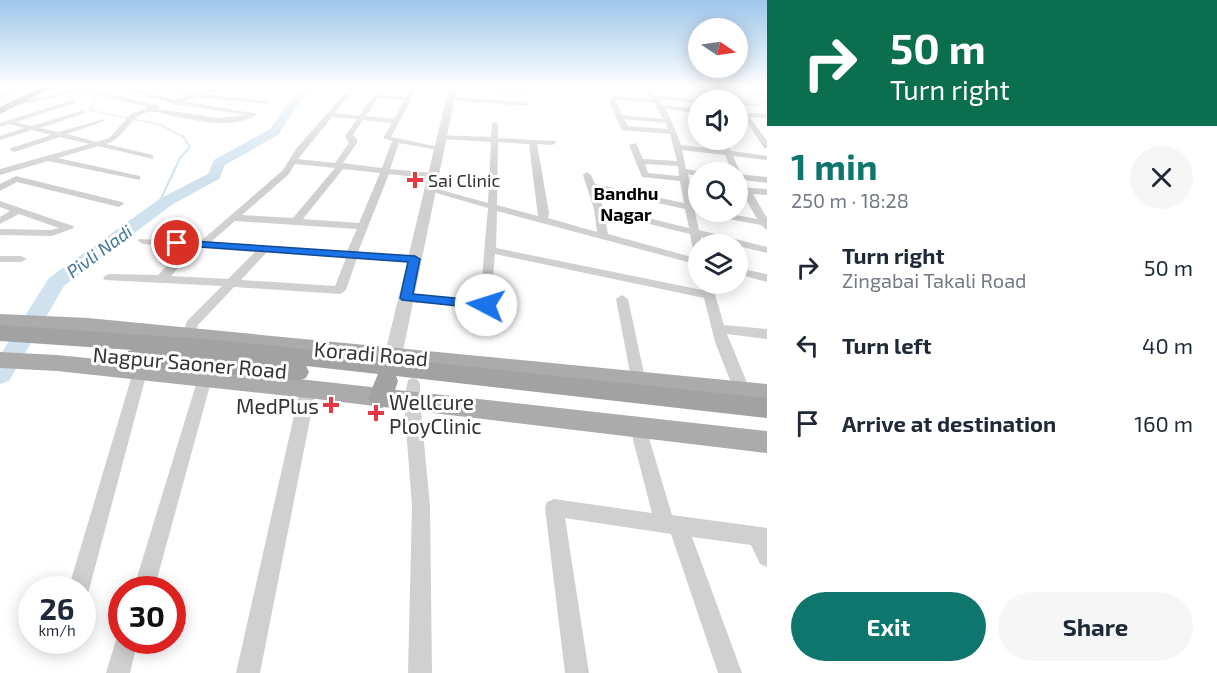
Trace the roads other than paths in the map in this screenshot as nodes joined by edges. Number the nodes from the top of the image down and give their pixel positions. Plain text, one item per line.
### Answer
1 (18, 118) edge
2 (63, 118) edge
3 (130, 118) edge
4 (216, 118) edge
5 (249, 118) edge
6 (327, 118) edge
7 (363, 118) edge
8 (368, 118) edge
9 (445, 118) edge
10 (621, 118) edge
11 (643, 118) edge
12 (102, 120) dead end
13 (668, 120) joint
14 (397, 121) joint
15 (3, 122) edge
16 (748, 123) edge
17 (495, 124) dead end
18 (28, 129) junction
19 (672, 132) junction
20 (58, 136) junction
21 (0, 138) edge
22 (396, 140) junction
23 (494, 141) junction
24 (440, 143) junction
25 (533, 143) junction
26 (552, 143) dead end
27 (94, 145) junction
28 (633, 145) dead end
29 (767, 146) edge
30 (678, 147) junction
31 (14, 150) dead end
32 (728, 150) edge
33 (132, 154) junction
34 (730, 154) junction
35 (150, 157) dead end
36 (767, 158) edge
37 (50, 159) junction
38 (122, 159) dead end
39 (293, 161) junction
40 (639, 161) junction
41 (733, 162) edge
42 (112, 165) dead end
43 (341, 166) junction
44 (103, 171) junction
45 (0, 172) edge
46 (385, 172) junction
47 (688, 174) edge
48 (587, 175) dead end
49 (683, 175) junction
50 (433, 176) junction
51 (137, 178) dead end
52 (748, 178) edge
53 (688, 179) edge
54 (767, 180) edge
55 (591, 186) junction
56 (0, 188) edge
57 (430, 190) junction
58 (688, 190) edge
59 (748, 190) edge
60 (767, 192) edge
61 (748, 196) edge
62 (750, 201) joint
63 (0, 204) edge
64 (119, 204) dead end
65 (493, 208) junction
66 (688, 208) edge
67 (599, 209) junction
68 (18, 210) junction
69 (748, 217) edge
70 (233, 218) junction
71 (764, 219) edge
72 (0, 221) edge
73 (296, 221) junction
74 (542, 221) junction
75 (694, 222) edge
76 (363, 226) junction
77 (0, 232) edge
78 (694, 233) junction
79 (603, 237) junction
80 (143, 241) dead end
81 (198, 244) junction
82 (264, 249) junction
83 (490, 250) junction
84 (767, 250) edge
85 (352, 255) junction
86 (21, 259) dead end
87 (415, 259) junction
88 (688, 259) edge
89 (0, 260) edge
90 (748, 274) edge
91 (109, 278) dead end
92 (767, 278) edge
93 (161, 279) junction
94 (230, 283) junction
95 (688, 285) edge
96 (709, 294) edge
97 (406, 298) junction
98 (622, 299) dead end
99 (0, 321) edge
100 (719, 329) junction
101 (0, 333) edge
102 (767, 334) edge
103 (189, 335) junction
104 (0, 347) edge
105 (0, 360) edge
106 (140, 372) junction
107 (385, 374) junction
108 (205, 378) junction
109 (638, 378) junction
110 (415, 385) junction
111 (308, 389) junction
112 (742, 390) junction
113 (767, 393) edge
114 (767, 408) edge
115 (767, 422) edge
116 (638, 428) junction
117 (767, 442) edge
118 (671, 525) junction
119 (762, 537) edge
120 (767, 556) edge
121 (82, 576) edge
122 (146, 576) edge
123 (124, 654) edge
124 (118, 673) edge
125 (248, 673) edge
126 (420, 673) edge
127 (577, 673) edge
128 (730, 673) edge

1 - 15 street
2 - 18 street
3 - 27 street
4 - 5 street
6 - 39 street
7 - 43 street
8 - 14 street
9 - 24 street
10 - 19 street
11 - 13 street
12 - 20 street
13 - 19 street
14 - 22 street
15 - 18 street
16 - 29 street
17 - 23 street
18 - 20 street
18 - 21 street
19 - 30 street
20 - 27 street
20 - 31 street
22 - 24 street
22 - 46 street
23 - 24 street
23 - 25 street
23 - 65 street
24 - 50 street
25 - 26 street
25 - 74 street
27 - 33 street
27 - 37 street
28 - 40 street
30 - 34 street
30 - 49 street
32 - 34 street
33 - 35 street
33 - 38 street
34 - 36 street
34 - 41 street
37 - 44 street
37 - 45 street
39 - 43 street
39 - 70 street
40 - 49 street
40 - 49 street
42 - 44 street
43 - 46 street
43 - 73 street
44 - 51 street
46 - 50 street
46 - 76 street
47 - 49 street
48 - 55 street
49 - 53 street
49 - 58 street
50 - 57 street
52 - 54 street
55 - 66 street
55 - 67 street
56 - 64 street
57 - 65 street
57 - 87 street
59 - 60 street
61 - 62 street
62 - 71 street
63 - 68 street
65 - 74 street
65 - 83 street
67 - 78 street
67 - 79 street
68 - 72 street
68 - 77 street
69 - 71 street
70 - 73 street
70 - 81 street
73 - 76 street
74 - 79 street
75 - 78 street
76 - 85 street
78 - 84 street
79 - 88 street
80 - 81 street
81 - 82 street
81 - 93 street
82 - 85 street
82 - 94 street
83 - 95 street
83 - 97 street
85 - 87 street
85 - 94 street
86 - 89 street
87 - 97 street
90 - 92 street
91 - 93 street
93 - 94 street
94 - 103 street
96 - 100 street
97 - 107 street
98 - 109 street
99 - 103 main road, Koradi Road
100 - 102 street
100 - 112 street
101 - 107 highway, Nagpur Saoner Road
103 - 107 main road, Koradi Road
104 - 107 highway, Nagpur Saoner Road
105 - 106 main road
106 - 108 main road
106 - 121 street
107 - 109 main road, Koradi Road
107 - 110 highway, Koradi Road
107 - 111 main road
108 - 111 main road
108 - 122 street
109 - 112 main road, Koradi Road
110 - 114 highway
110 - 115 highway
110 - 116 main road
110 - 126 street
111 - 125 street
112 - 113 main road, Koradi Road
116 - 117 main road
116 - 118 street
118 - 119 street
118 - 127 street
118 - 128 street
119 - 120 street
123 - 124 street

